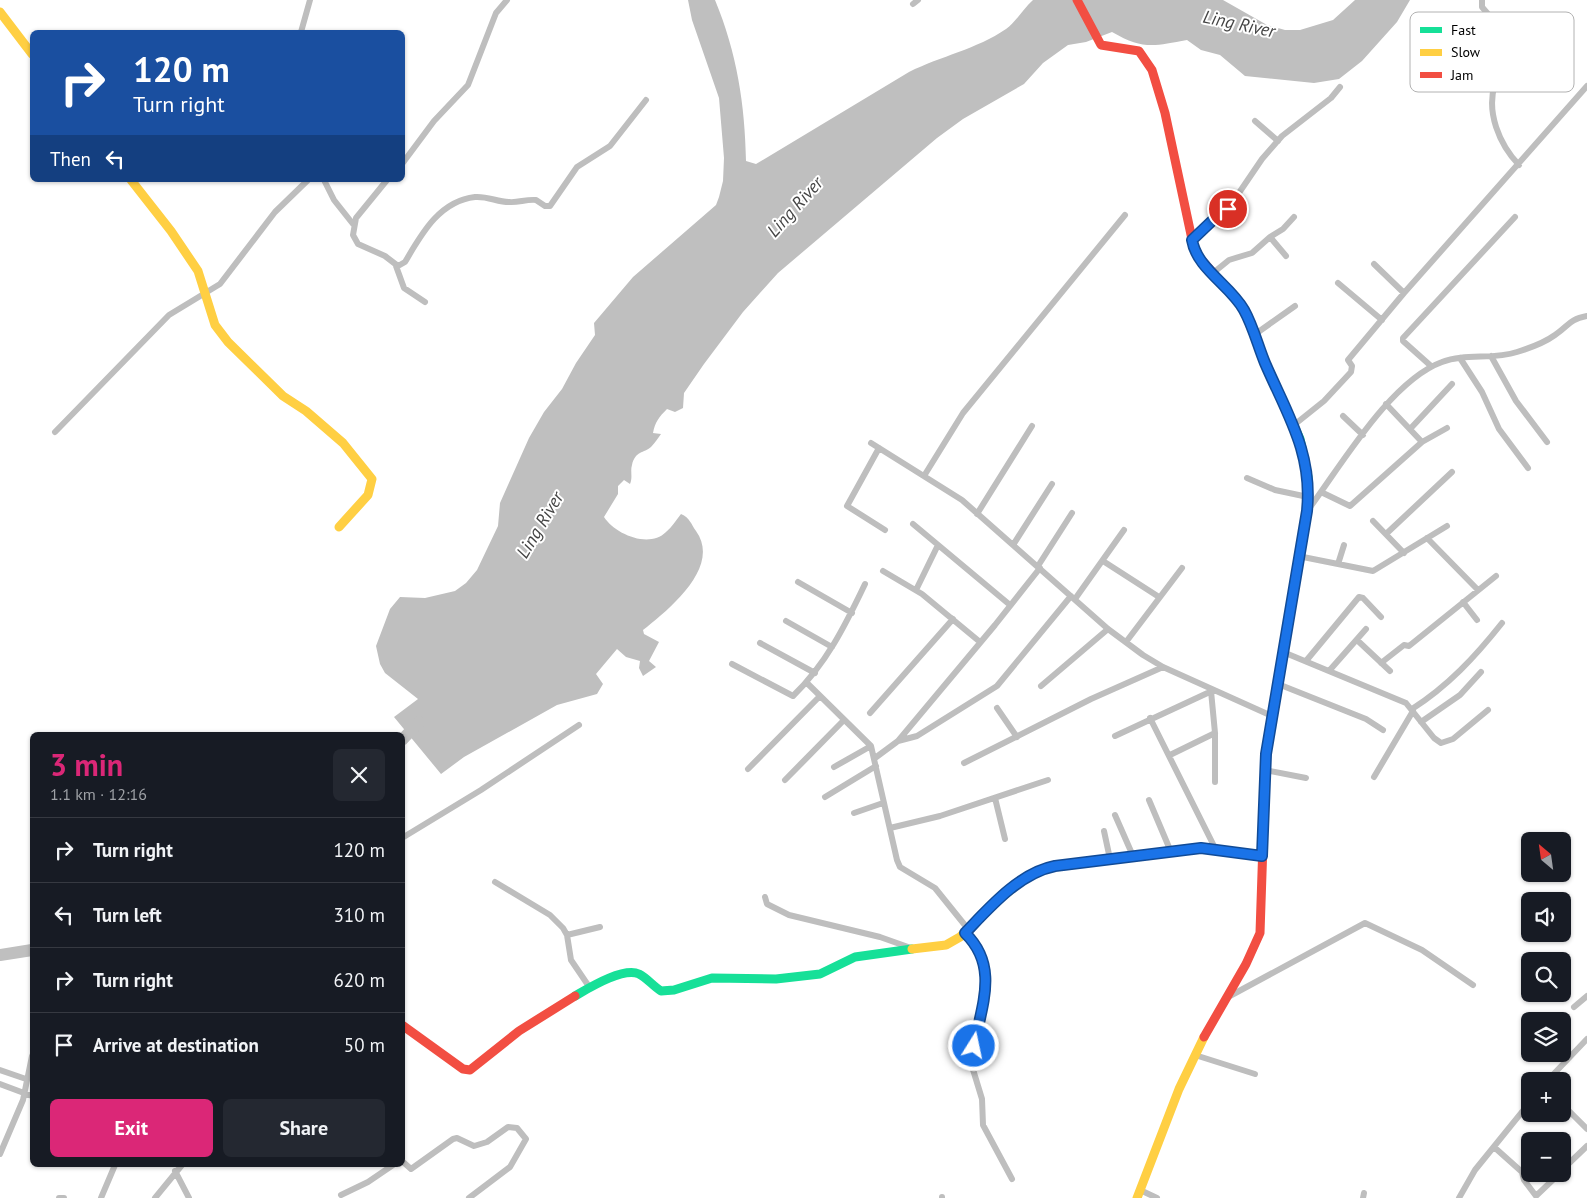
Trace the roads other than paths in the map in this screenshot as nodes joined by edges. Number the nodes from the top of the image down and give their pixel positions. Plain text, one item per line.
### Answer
1 (310, 0) edge
2 (507, 0) edge
3 (1077, 0) edge
4 (1482, 0) edge
5 (0, 12) edge
6 (1486, 12) edge
7 (302, 30) edge
8 (30, 51) edge
9 (1587, 86) edge
10 (1340, 88) dead end
11 (1493, 92) edge
12 (646, 100) dead end
13 (1255, 121) dead end
14 (1278, 141) junction
15 (405, 160) edge
16 (1519, 164) junction
17 (133, 182) edge
18 (306, 182) edge
19 (325, 182) edge
20 (386, 182) edge
21 (1126, 215) dead end
22 (1294, 217) dead end
23 (1515, 217) dead end
24 (353, 224) junction
25 (1270, 237) junction
26 (1192, 240) junction
27 (1286, 256) dead end
28 (1374, 264) dead end
29 (396, 266) junction
30 (1213, 273) junction
31 (1338, 283) dead end
32 (1404, 293) junction
33 (206, 294) junction
34 (425, 302) dead end
35 (1295, 306) dead end
36 (1587, 310) edge
37 (1587, 316) edge
38 (1576, 318) junction
39 (1382, 320) junction
40 (1254, 334) junction
41 (1491, 356) junction
42 (1460, 358) junction
43 (1431, 366) junction
44 (1452, 384) dead end
45 (1386, 404) junction
46 (1344, 416) dead end
47 (1032, 426) dead end
48 (1294, 426) junction
49 (1411, 428) junction
50 (1447, 428) dead end
51 (55, 432) dead end
52 (1363, 435) junction
53 (871, 442) dead end
54 (1422, 442) junction
55 (1547, 442) dead end
56 (880, 448) junction
57 (1528, 468) dead end
58 (1452, 472) dead end
59 (924, 476) junction
60 (1247, 478) dead end
61 (1052, 484) dead end
62 (1321, 492) junction
63 (1308, 498) junction
64 (1307, 511) junction
65 (977, 514) junction
66 (1072, 514) dead end
67 (1373, 521) dead end
68 (913, 524) dead end
69 (1446, 526) dead end
70 (339, 527) dead end
71 (885, 530) dead end
72 (1124, 530) dead end
73 (1386, 534) junction
74 (1427, 538) junction
75 (1013, 544) junction
76 (938, 545) junction
77 (1344, 545) dead end
78 (1404, 553) junction
79 (1298, 556) junction
80 (1103, 561) junction
81 (1338, 564) junction
82 (1039, 567) junction
83 (1182, 568) dead end
84 (883, 572) dead end
85 (1496, 576) dead end
86 (798, 582) dead end
87 (865, 584) dead end
88 (916, 590) junction
89 (1478, 590) junction
90 (1159, 597) junction
91 (1073, 598) junction
92 (1463, 602) junction
93 (1010, 605) junction
94 (852, 613) junction
95 (1381, 617) dead end
96 (953, 619) junction
97 (1477, 620) dead end
98 (786, 621) dead end
99 (1502, 624) dead end
100 (1108, 629) junction
101 (1366, 629) dead end
102 (1357, 640) junction
103 (980, 642) junction
104 (1126, 642) junction
105 (760, 643) dead end
106 (832, 647) junction
107 (1283, 652) junction
108 (1306, 661) junction
109 (1381, 663) junction
110 (732, 664) dead end
111 (1163, 667) junction
112 (1329, 671) junction
113 (1390, 671) dead end
114 (1481, 672) dead end
115 (815, 673) junction
116 (807, 682) junction
117 (1278, 684) junction
118 (1041, 686) dead end
119 (1213, 690) junction
120 (820, 696) junction
121 (998, 708) dead end
122 (1412, 710) junction
123 (1488, 710) dead end
124 (870, 713) dead end
125 (1272, 716) junction
126 (1150, 718) junction
127 (844, 720) junction
128 (1421, 722) junction
129 (579, 725) dead end
130 (1383, 730) dead end
131 (1215, 733) junction
132 (1115, 736) dead end
133 (1017, 737) junction
134 (898, 740) junction
135 (871, 746) junction
136 (1170, 755) junction
137 (876, 762) junction
138 (964, 763) dead end
139 (834, 767) dead end
140 (748, 769) dead end
141 (1265, 770) junction
142 (1374, 777) dead end
143 (1306, 778) dead end
144 (785, 780) dead end
145 (1048, 780) dead end
146 (1215, 782) dead end
147 (825, 797) dead end
148 (995, 798) junction
149 (1149, 800) dead end
150 (883, 803) junction
151 (854, 813) dead end
152 (1115, 815) dead end
153 (890, 828) junction
154 (1104, 831) dead end
155 (405, 836) edge
156 (1005, 839) dead end
157 (1216, 850) junction
158 (1171, 852) junction
159 (1133, 856) junction
160 (1262, 856) junction
161 (1110, 859) junction
162 (495, 882) dead end
163 (765, 897) dead end
164 (600, 927) dead end
165 (967, 931) junction
166 (567, 935) junction
167 (911, 948) junction
168 (1473, 985) dead end
169 (590, 988) junction
170 (1587, 996) edge
171 (1227, 998) junction
172 (1574, 1007) dead end
173 (405, 1027) edge
174 (1587, 1039) edge
175 (1195, 1054) junction
176 (30, 1064) edge
177 (0, 1070) edge
178 (1556, 1072) edge
179 (1255, 1074) dead end
180 (26, 1079) junction
181 (0, 1084) edge
182 (24, 1091) junction
183 (30, 1095) edge
184 (1521, 1113) edge
185 (1571, 1113) edge
186 (1587, 1129) edge
187 (1587, 1146) edge
188 (1494, 1147) junction
189 (0, 1154) edge
190 (1571, 1161) edge
191 (405, 1163) edge
192 (114, 1167) edge
193 (179, 1167) edge
194 (390, 1167) edge
195 (175, 1170) junction
196 (1521, 1171) edge
197 (1012, 1179) dead end
198 (1526, 1182) edge
199 (1551, 1182) edge
200 (1138, 1194) edge
201 (341, 1195) dead end
202 (59, 1198) edge
203 (64, 1198) edge
204 (101, 1198) edge
205 (155, 1198) edge
206 (190, 1198) edge
207 (469, 1198) edge
208 (1157, 1198) edge
209 (1459, 1198) edge

1 - 7 street
2 - 15 street
3 - 26 street
4 - 6 street
5 - 8 street
9 - 16 street
10 - 14 street
11 - 16 street
12 - 29 street
13 - 14 street
14 - 26 street
16 - 32 street
17 - 33 street
18 - 33 street
19 - 24 street
20 - 24 street
21 - 59 street
22 - 25 street
23 - 43 street
24 - 29 street
25 - 27 street
25 - 30 street
26 - 30 street
28 - 32 street
29 - 34 street
30 - 40 street
31 - 39 street
32 - 39 street
33 - 51 street
33 - 70 street
35 - 40 street
36 - 38 street
37 - 38 street
38 - 41 street
39 - 48 street
40 - 48 street
41 - 42 street
41 - 55 street
42 - 43 street
42 - 57 street
43 - 45 street
44 - 49 street
45 - 49 street
45 - 52 street
46 - 52 street
47 - 65 street
48 - 63 street
49 - 54 street
50 - 54 street
52 - 62 street
53 - 56 street
54 - 62 street
56 - 59 street
56 - 71 street
58 - 73 street
59 - 65 street
60 - 63 street
61 - 75 street
62 - 64 street
63 - 64 street
64 - 79 street
65 - 75 street
66 - 82 street
67 - 73 street
68 - 76 street
69 - 74 street
72 - 80 street
73 - 78 street
74 - 78 street
74 - 89 street
75 - 82 street
76 - 88 street
76 - 93 street
77 - 81 street
78 - 81 street
79 - 81 street
79 - 107 street
80 - 90 street
80 - 91 street
82 - 91 street
82 - 93 street
83 - 90 street
84 - 88 street
85 - 89 street
86 - 94 street
87 - 94 street
88 - 96 street
89 - 92 street
90 - 104 street
91 - 100 street
91 - 134 street
92 - 97 street
92 - 109 street
93 - 103 street
94 - 106 street
95 - 108 street
96 - 103 street
96 - 124 street
98 - 106 street
99 - 122 street
100 - 104 street
100 - 118 street
101 - 102 street
102 - 109 street
102 - 112 street
103 - 134 street
104 - 111 street
105 - 115 street
106 - 115 street
107 - 108 street
107 - 117 street
108 - 112 street
109 - 113 street
110 - 116 street
111 - 119 street
111 - 133 street
112 - 122 street
114 - 128 street
115 - 116 street
116 - 120 street
117 - 125 street
117 - 130 street
119 - 125 street
119 - 126 street
119 - 131 street
120 - 127 street
120 - 140 street
121 - 133 street
122 - 128 street
122 - 142 street
123 - 128 street
125 - 141 street
126 - 132 street
126 - 136 street
127 - 135 street
127 - 144 street
129 - 155 street
131 - 136 street
131 - 146 street
133 - 138 street
134 - 137 street
135 - 137 street
135 - 139 street
136 - 157 street
137 - 147 street
137 - 150 street
141 - 143 street
141 - 160 street
145 - 148 street
148 - 153 street
148 - 156 street
149 - 158 street
150 - 151 street
150 - 153 street
152 - 159 street
153 - 165 street
154 - 161 street
157 - 158 street
157 - 160 street
158 - 159 street
159 - 161 street
160 - 171 street
161 - 165 street
162 - 166 street
163 - 167 street
164 - 166 street
165 - 167 street
165 - 197 street
166 - 169 street
167 - 169 street
168 - 171 street
169 - 173 street
170 - 172 street
171 - 175 street
174 - 178 street
175 - 179 street
175 - 200 street
176 - 180 street
177 - 180 street
180 - 182 street
181 - 182 street
182 - 183 street
182 - 189 street
184 - 188 street
185 - 186 street
187 - 190 street
188 - 196 street
188 - 209 street
191 - 207 street
192 - 204 street
193 - 195 street
194 - 201 street
195 - 205 street
195 - 206 street
198 - 199 street
200 - 208 street
202 - 203 street

